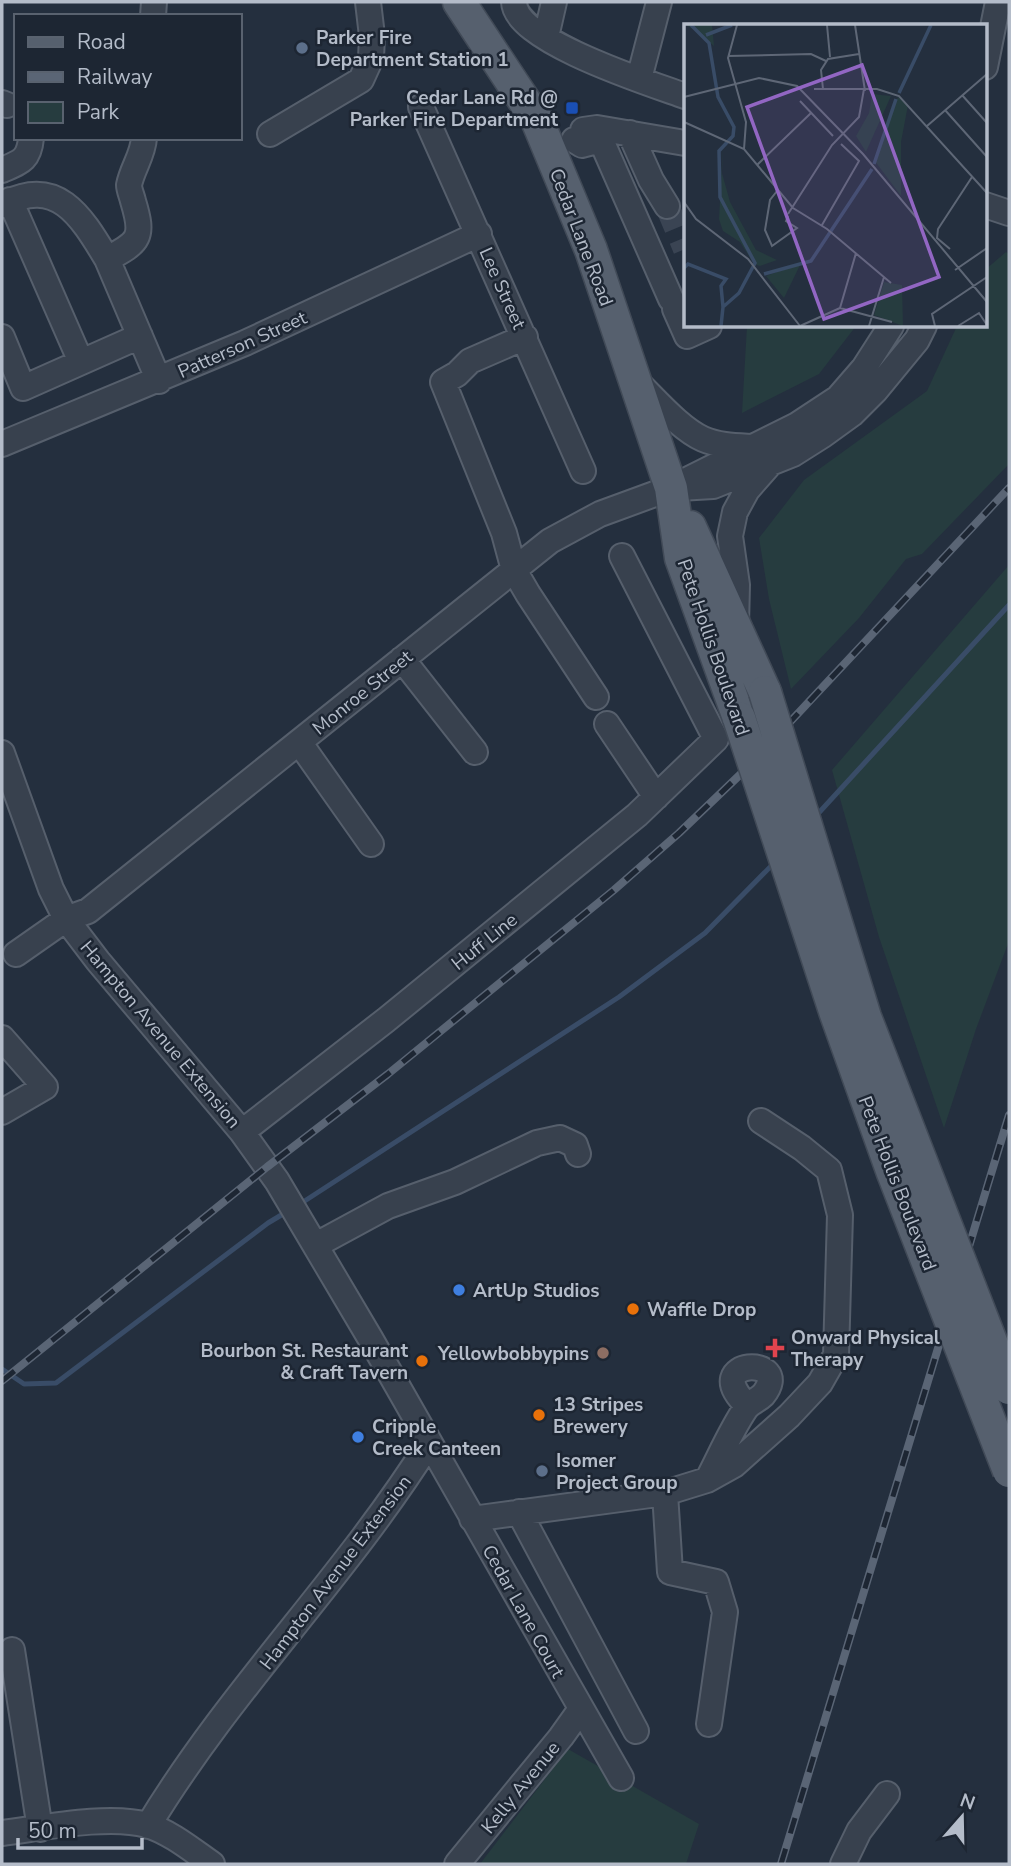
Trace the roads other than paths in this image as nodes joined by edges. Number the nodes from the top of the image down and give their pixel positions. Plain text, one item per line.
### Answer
1 (368, 2) edge
2 (459, 2) edge
3 (514, 2) edge
4 (554, 2) edge
5 (659, 2) edge
6 (998, 2) edge
7 (546, 37) junction
8 (986, 61) edge
9 (639, 79) junction
10 (684, 96) edge
11 (422, 107) dead end
12 (630, 133) junction
13 (270, 135) dead end
14 (31, 140) edge
15 (144, 140) edge
16 (684, 143) edge
17 (562, 145) junction
18 (2, 170) edge
19 (6, 203) edge
20 (986, 205) edge
21 (667, 206) tunnel mouth
22 (1009, 213) edge
23 (479, 234) junction
24 (107, 259) junction
25 (707, 327) edge
26 (890, 327) edge
27 (924, 327) edge
28 (140, 336) junction
29 (2, 337) edge
30 (525, 337) junction
31 (81, 362) junction
32 (635, 380) junction
33 (159, 381) junction
34 (2, 444) edge
35 (762, 456) junction
36 (583, 471) dead end
37 (671, 488) junction
38 (622, 556) dead end
39 (514, 570) junction
40 (736, 629) junction
41 (402, 659) junction
42 (597, 697) dead end
43 (607, 724) dead end
44 (299, 742) junction
45 (475, 752) dead end
46 (2, 753) edge
47 (656, 797) junction
48 (371, 844) dead end
49 (66, 919) junction
50 (8, 959) edge
51 (6, 1051) edge
52 (2, 1112) edge
53 (761, 1121) dead end
54 (242, 1132) junction
55 (578, 1154) dead end
56 (316, 1245) junction
57 (1009, 1388) edge
58 (748, 1406) dead end
59 (429, 1443) junction
60 (1009, 1471) edge
61 (707, 1480) junction
62 (665, 1493) junction
63 (519, 1513) junction
64 (472, 1519) junction
65 (12, 1650) dead end
66 (581, 1709) junction
67 (709, 1724) dead end
68 (636, 1731) dead end
69 (621, 1779) dead end
70 (887, 1794) dead end
71 (148, 1826) junction
72 (40, 1829) junction
73 (2, 1833) edge
74 (210, 1864) edge
75 (457, 1864) edge
76 (843, 1864) edge

1 - 13 street
2 - 17 main road, Cedar Lane Road
3 - 7 street
4 - 7 street
5 - 9 street
6 - 8 street
7 - 9 street
9 - 10 street
11 - 23 street, Lee Street
12 - 16 street
12 - 17 street
12 - 21 street
14 - 18 street
15 - 24 street
17 - 25 street
17 - 32 main road, Cedar Lane Road
19 - 24 street
19 - 31 street
20 - 22 street
23 - 30 street, Lee Street
23 - 33 street, Patterson Street
24 - 28 street
26 - 35 street
27 - 35 street
28 - 31 street
28 - 33 street
29 - 31 street
30 - 36 street, Lee Street
30 - 39 street
32 - 35 street
32 - 37 main road, Cedar Lane Road
33 - 34 street, Patterson Street
35 - 37 street, Monroe Street
35 - 40 street
37 - 39 street, Monroe Street
37 - 40 main road, Pete Hollis Boulevard
37 - 60 main road, Pete Hollis Boulevard, bridge
38 - 47 street, Huff Line
39 - 41 street, Monroe Street
39 - 42 street
40 - 57 main road, Pete Hollis Boulevard, bridge
41 - 44 street, Monroe Street
41 - 45 street
43 - 47 street
44 - 48 street
44 - 49 street, Monroe Street
46 - 49 street, Hampton Avenue Extension
47 - 54 street, Huff Line
49 - 50 street, Monroe Street
49 - 54 street, Hampton Avenue Extension
51 - 52 street
53 - 61 street
54 - 56 street, Hampton Avenue Extension
55 - 56 street
56 - 59 street, Hampton Avenue Extension
58 - 61 street
59 - 64 street, Cedar Lane Court
59 - 71 street, Hampton Avenue Extension
61 - 62 street
62 - 63 street
62 - 67 street
63 - 64 street
63 - 68 street
64 - 66 street, Cedar Lane Court
65 - 72 street
66 - 69 street, Cedar Lane Court
66 - 75 street, Kelly Avenue
70 - 76 street
71 - 72 street
71 - 74 street
72 - 73 street

